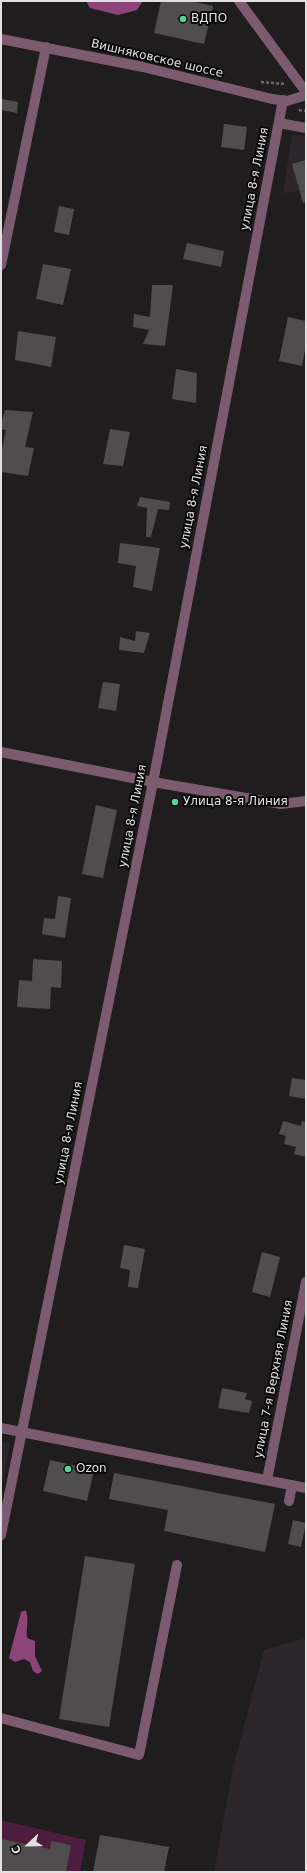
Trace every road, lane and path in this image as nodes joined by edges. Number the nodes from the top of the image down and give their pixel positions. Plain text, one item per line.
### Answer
1 (240, 1) edge
2 (1, 39) edge
3 (46, 47) junction
4 (261, 82) dead end
5 (304, 89) edge
6 (306, 95) edge
7 (283, 100) junction
8 (279, 123) junction
9 (306, 128) edge
10 (1, 265) edge
11 (1, 752) edge
12 (152, 782) junction
13 (306, 801) edge
14 (306, 1282) edge
15 (1, 1428) edge
16 (23, 1432) junction
17 (267, 1480) junction
18 (292, 1485) junction
19 (306, 1488) edge
20 (289, 1501) dead end
21 (1, 1535) edge
22 (176, 1565) dead end
23 (1, 1718) edge

1 - 5 street
2 - 3 street, Вишняковское шоссе
3 - 7 street, Вишняковское шоссе
3 - 10 street
4 - 5 path
6 - 7 street, Вишняковское шоссе
7 - 8 street, улица 8-я Линия
8 - 9 street
8 - 12 street, улица 8-я Линия
11 - 12 street
12 - 13 street
12 - 16 street, улица 8-я Линия
14 - 17 street, улица 7-я Верхняя Линия
15 - 16 street
16 - 17 street
16 - 21 street, улица 8-я Линия
17 - 18 street
18 - 19 street
18 - 20 street
22 - 23 street

